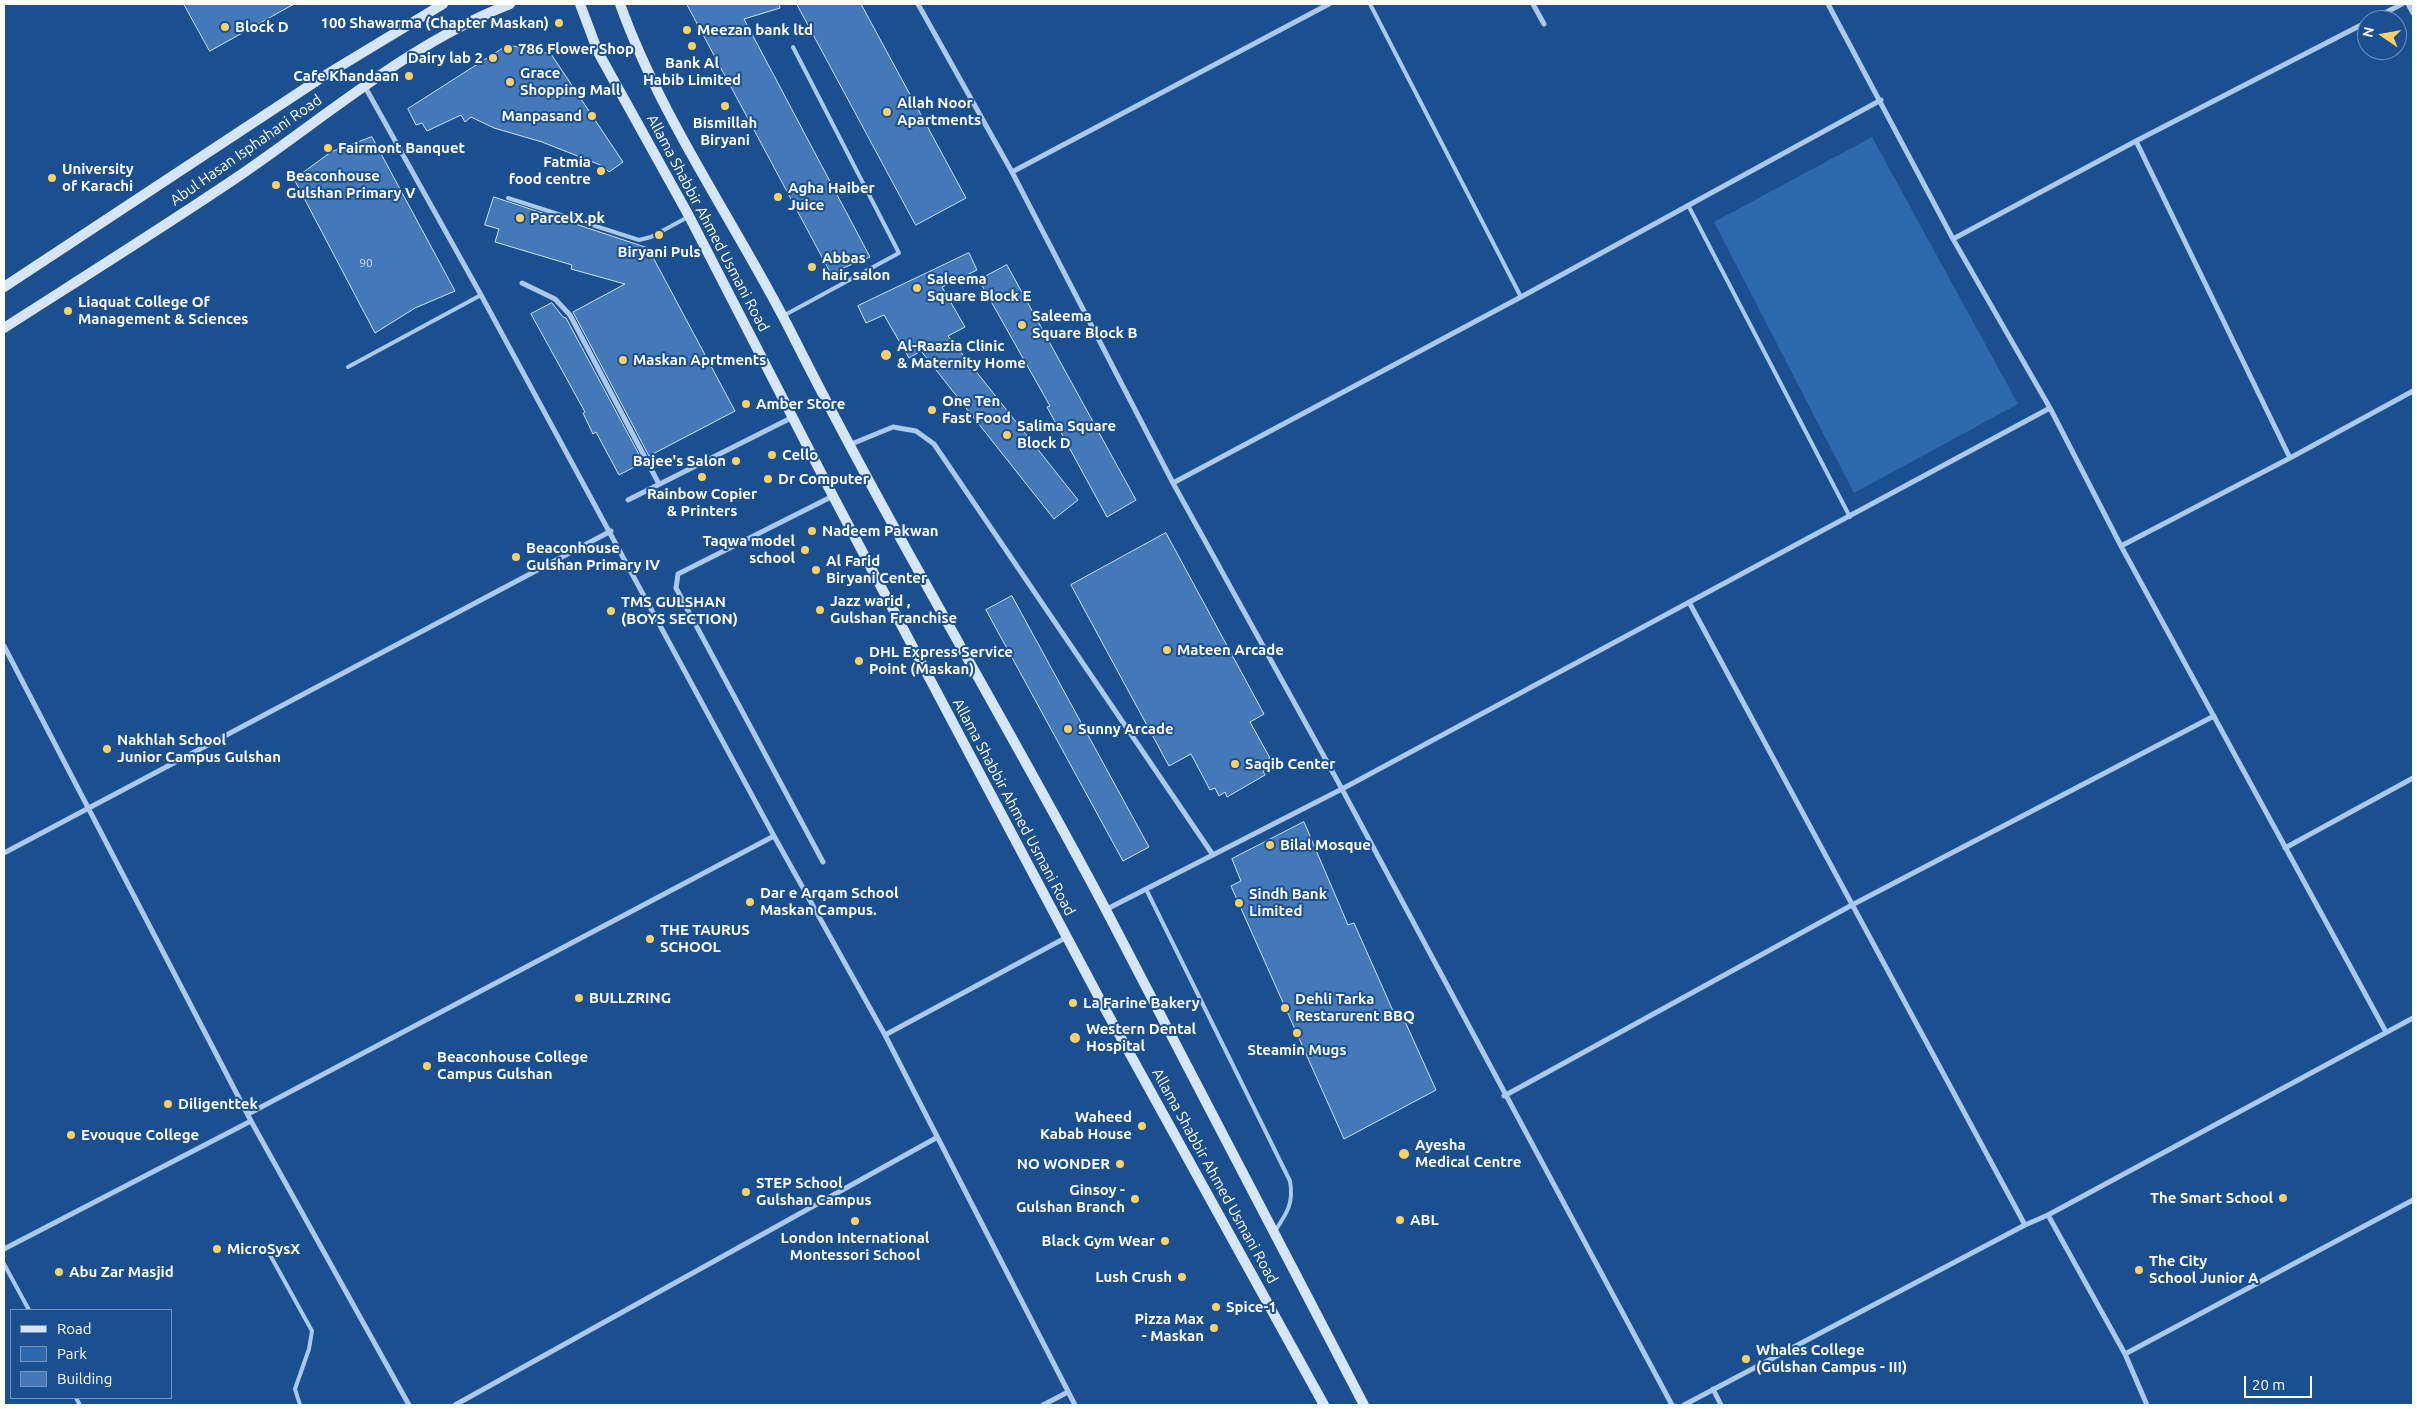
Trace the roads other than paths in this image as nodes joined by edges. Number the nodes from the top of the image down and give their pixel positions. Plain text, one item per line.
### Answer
1 (442, 4) edge
2 (510, 4) edge
3 (580, 4) edge
4 (620, 4) edge
5 (918, 4) edge
6 (1329, 4) edge
7 (1370, 4) edge
8 (1533, 4) edge
9 (1828, 4) edge
10 (2402, 4) edge
11 (2408, 4) edge
12 (432, 6) edge
13 (2390, 10) edge
14 (2413, 13) edge
15 (1544, 24) dead end
16 (2357, 27) edge
17 (793, 46) dead end
18 (364, 85) junction
19 (1881, 100) junction
20 (2136, 141) junction
21 (1012, 172) junction
22 (508, 198) dead end
23 (1688, 205) junction
24 (690, 216) junction
25 (1953, 239) junction
26 (522, 283) dead end
27 (4, 287) edge
28 (481, 295) junction
29 (1522, 297) junction
30 (783, 316) junction
31 (4, 328) edge
32 (348, 367) dead end
33 (2413, 390) edge
34 (2050, 408) junction
35 (793, 417) junction
36 (848, 445) junction
37 (2290, 458) junction
38 (659, 484) junction
39 (1174, 484) junction
40 (833, 496) junction
41 (628, 500) dead end
42 (1850, 517) junction
43 (611, 531) junction
44 (2120, 546) junction
45 (1689, 602) junction
46 (4, 646) edge
47 (2214, 716) junction
48 (2413, 778) edge
49 (1342, 789) junction
50 (88, 807) junction
51 (774, 836) junction
52 (2285, 848) junction
53 (4, 853) edge
54 (1213, 855) junction
55 (823, 862) dead end
56 (1146, 889) junction
57 (1852, 905) junction
58 (1105, 910) junction
59 (1067, 937) junction
60 (2413, 1018) edge
61 (2386, 1032) junction
62 (885, 1035) junction
63 (1504, 1096) junction
64 (248, 1114) junction
65 (251, 1121) junction
66 (936, 1138) junction
67 (2413, 1200) edge
68 (2048, 1215) junction
69 (2024, 1224) junction
70 (1274, 1233) junction
71 (4, 1249) edge
72 (269, 1253) dead end
73 (4, 1264) edge
74 (28, 1309) edge
75 (2125, 1354) junction
76 (1713, 1389) junction
77 (1068, 1392) junction
78 (300, 1405) edge
79 (409, 1405) edge
80 (455, 1405) edge
81 (1043, 1405) edge
82 (1074, 1405) edge
83 (1324, 1405) edge
84 (1364, 1405) edge
85 (1672, 1405) edge
86 (1684, 1405) edge
87 (1721, 1405) edge
88 (2147, 1405) edge

1 - 12 main road, Abul Hasan Isphahani Road
2 - 18 main road, Abul Hasan Isphahani Road
3 - 24 main road, Allama Shabbir Ahmed Usmani Road
4 - 30 main road, Allama Shabbir Ahmed Usmani Road
5 - 21 street
6 - 21 street
7 - 29 lane
8 - 15 street
9 - 19 street
10 - 13 street
11 - 14 street
12 - 27 main road, Abul Hasan Isphahani Road
16 - 20 street
17 - 30 lane
18 - 28 street
18 - 31 main road, Abul Hasan Isphahani Road
19 - 23 street
19 - 25 street
20 - 25 street
20 - 37 street
21 - 39 street
22 - 24 lane
23 - 29 street
23 - 42 lane
24 - 35 main road, Allama Shabbir Ahmed Usmani Road
25 - 34 street
26 - 38 street
28 - 32 lane
28 - 43 street
29 - 39 street
30 - 36 main road, Allama Shabbir Ahmed Usmani Road
33 - 37 street
34 - 42 street
34 - 44 street
35 - 38 street
35 - 40 main road, Allama Shabbir Ahmed Usmani Road
36 - 54 street
36 - 58 main road, Allama Shabbir Ahmed Usmani Road
37 - 44 street
38 - 41 street
39 - 49 street
40 - 55 street
40 - 59 main road, Allama Shabbir Ahmed Usmani Road
42 - 45 street
43 - 50 street
43 - 51 street
44 - 47 street
45 - 49 street
45 - 57 street
46 - 50 street
47 - 52 street
47 - 57 street
48 - 52 street
49 - 54 street
49 - 63 street
50 - 53 street
50 - 64 street
51 - 62 street
51 - 64 street
52 - 61 street
54 - 56 street
56 - 58 street
56 - 70 lane
57 - 63 street
57 - 69 street
58 - 70 main road, Allama Shabbir Ahmed Usmani Road
59 - 62 street
59 - 83 main road, Allama Shabbir Ahmed Usmani Road
60 - 61 street
61 - 68 street
62 - 66 street
63 - 85 street
64 - 65 street
65 - 71 street
65 - 79 street
66 - 77 street
66 - 80 street
67 - 75 street
68 - 69 street
68 - 75 street
69 - 76 street
70 - 84 main road, Allama Shabbir Ahmed Usmani Road
72 - 78 lane
73 - 74 lane
75 - 88 street
76 - 86 street
76 - 87 street
77 - 81 street
77 - 82 street

